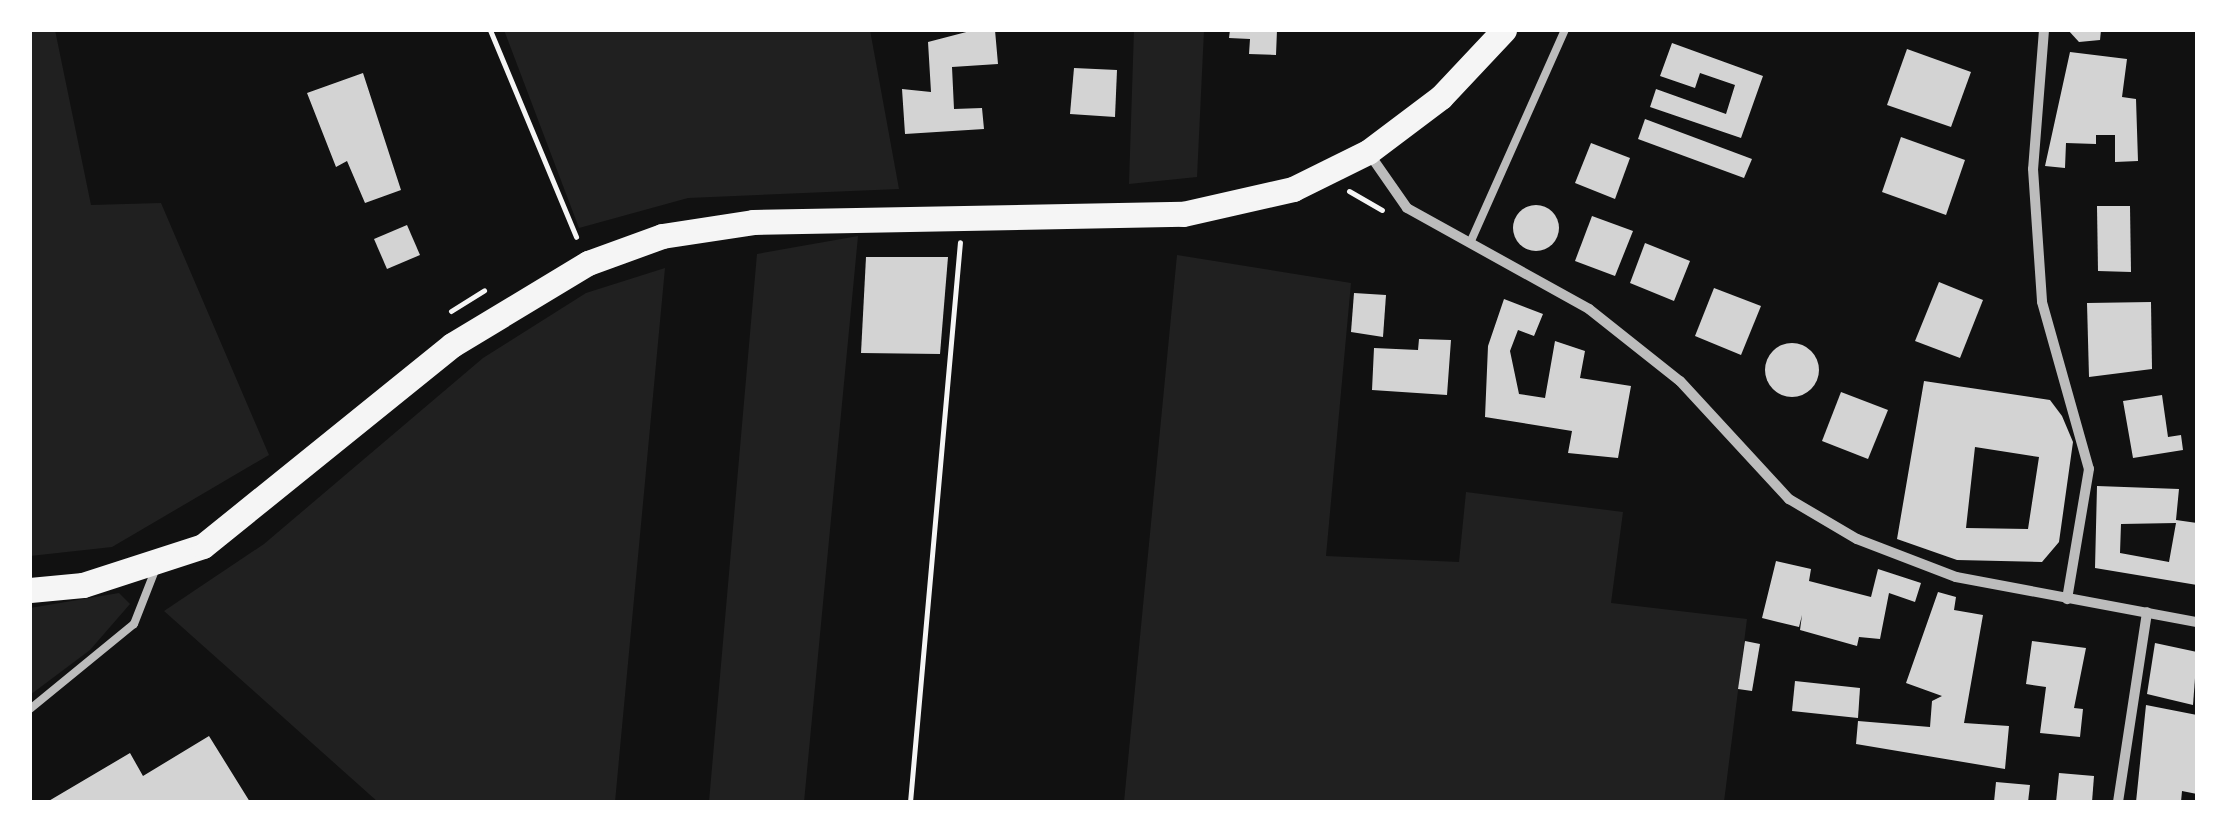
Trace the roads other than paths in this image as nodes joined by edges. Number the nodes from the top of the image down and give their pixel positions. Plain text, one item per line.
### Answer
1 (1504, 30) edge
2 (1565, 30) edge
3 (2044, 30) edge
4 (1368, 152) junction
5 (1470, 243) junction
6 (156, 566) junction
7 (30, 590) edge
8 (2067, 598) junction
9 (2147, 612) junction
10 (2197, 622) edge
11 (30, 709) edge
12 (2118, 802) edge

1 - 4 main road
2 - 5 lane
3 - 8 street
4 - 5 street
4 - 6 main road
5 - 8 street
6 - 7 main road
6 - 11 lane
8 - 9 street
9 - 10 street
9 - 12 street

